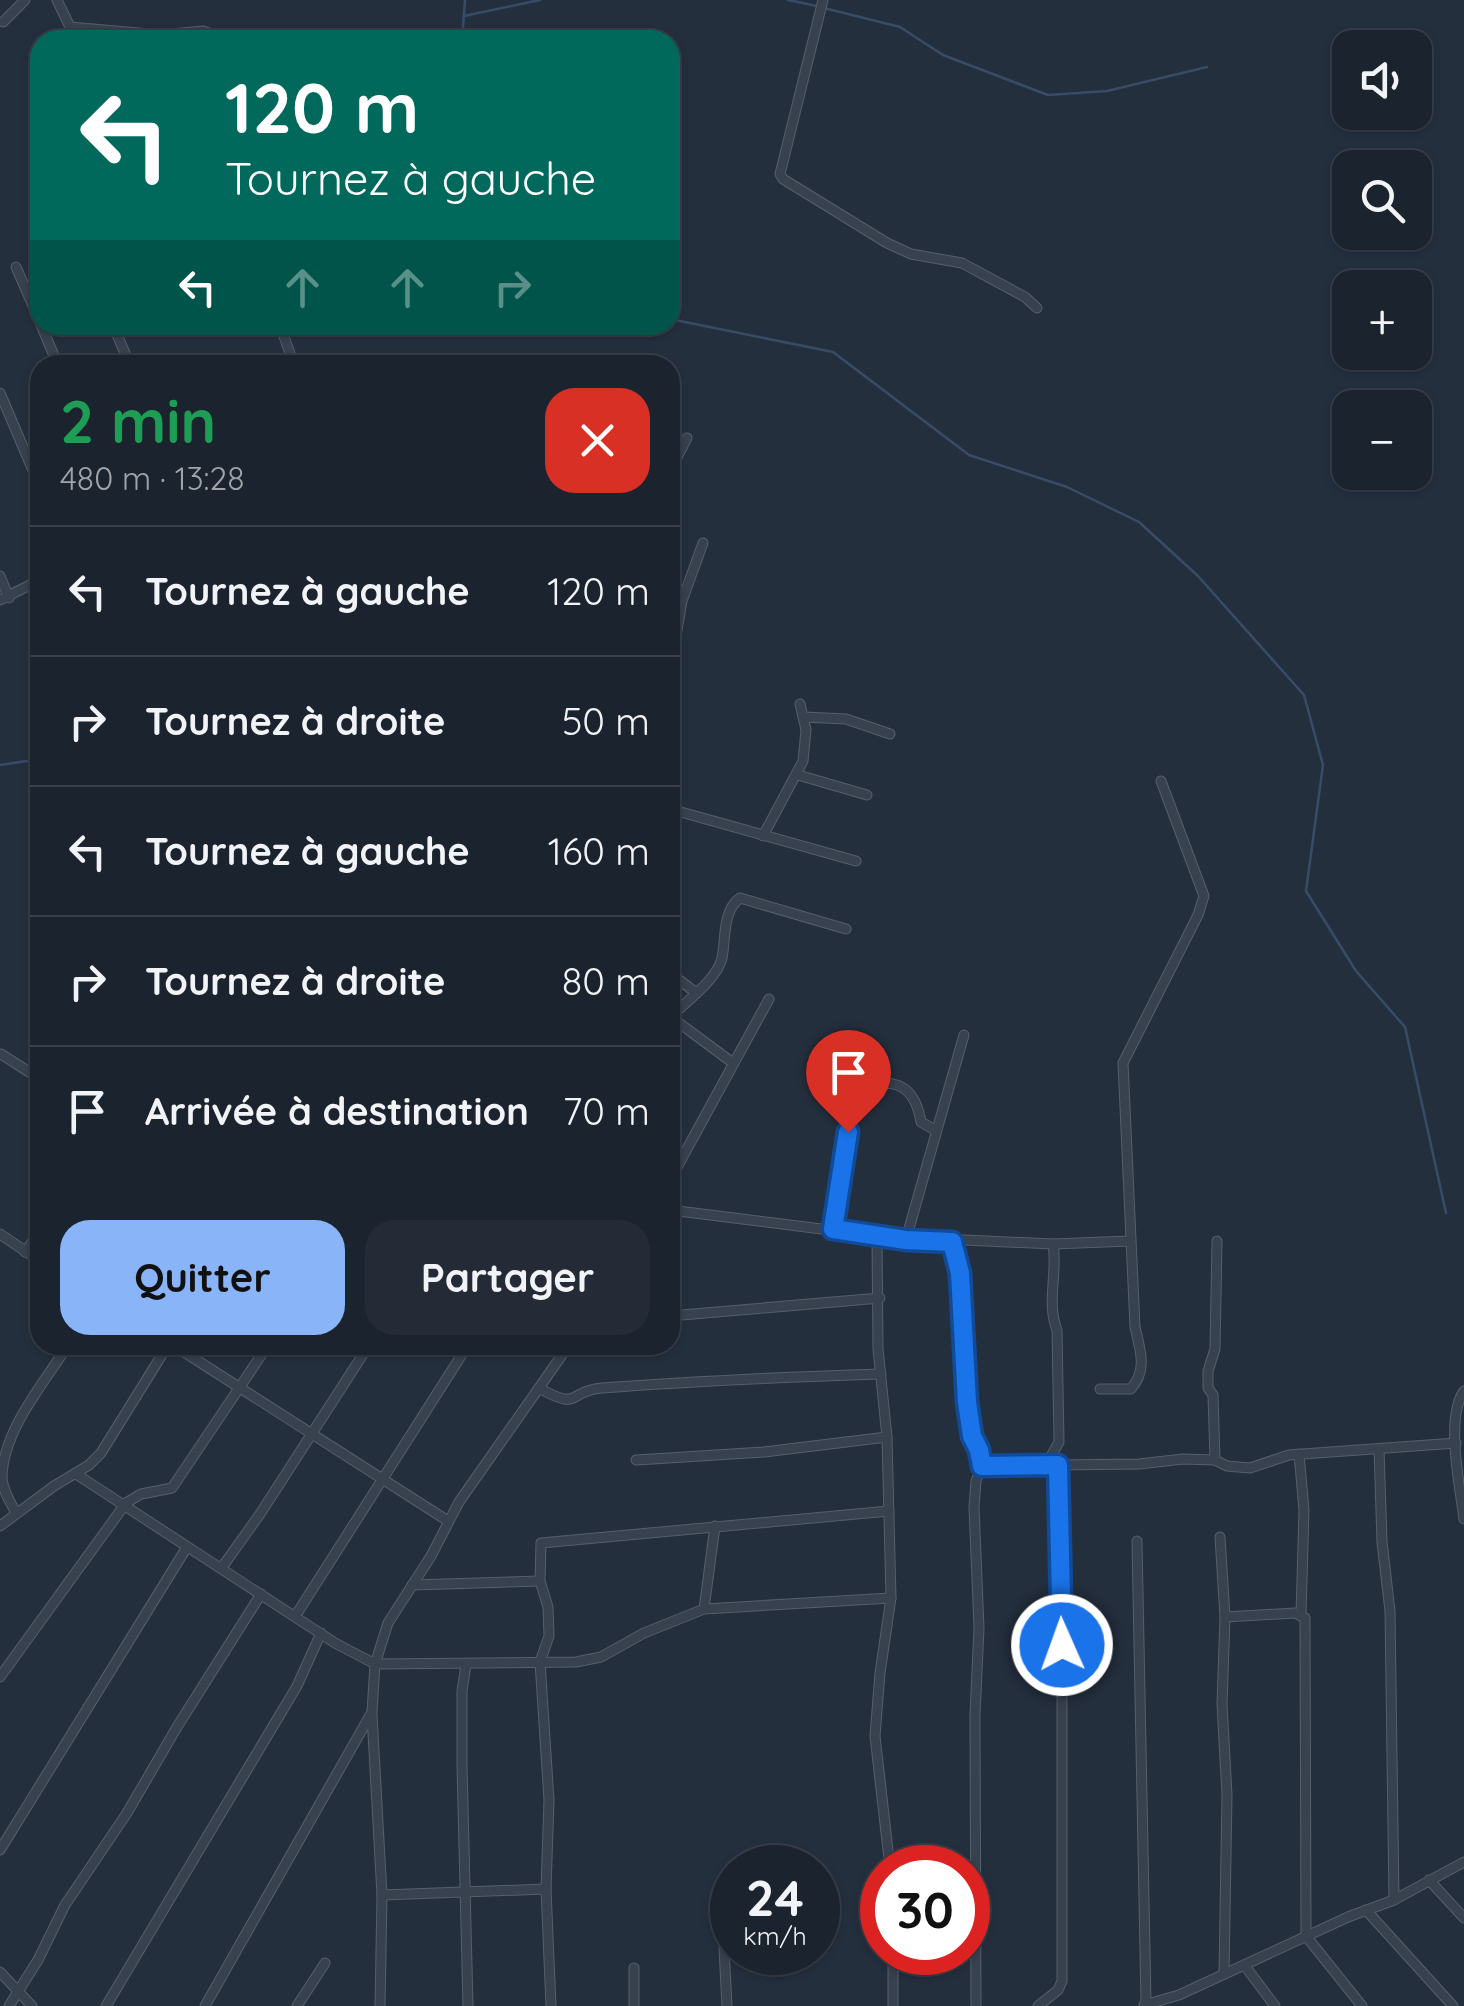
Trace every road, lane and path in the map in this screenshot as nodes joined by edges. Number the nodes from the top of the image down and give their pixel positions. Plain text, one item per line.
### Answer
1 (25, 0) edge
2 (57, 0) edge
3 (823, 0) edge
4 (3, 22) dead end
5 (70, 26) junction
6 (71, 30) edge
7 (110, 30) edge
8 (16, 267) dead end
9 (30, 299) edge
10 (1038, 308) dead end
11 (0, 393) edge
12 (687, 438) dead end
13 (680, 452) edge
14 (30, 464) edge
15 (704, 543) dead end
16 (0, 576) edge
17 (30, 585) edge
18 (4, 599) edge
19 (680, 613) edge
20 (800, 704) dead end
21 (803, 717) junction
22 (890, 734) dead end
23 (798, 775) junction
24 (1161, 780) dead end
25 (867, 795) dead end
26 (680, 812) edge
27 (764, 836) junction
28 (856, 861) dead end
29 (846, 929) dead end
30 (680, 981) edge
31 (695, 992) junction
32 (769, 999) dead end
33 (680, 1008) edge
34 (680, 1024) edge
35 (964, 1035) dead end
36 (1, 1054) edge
37 (733, 1063) junction
38 (30, 1073) edge
39 (936, 1130) junction
40 (680, 1161) edge
41 (680, 1212) edge
42 (833, 1229) junction
43 (0, 1234) edge
44 (877, 1236) junction
45 (892, 1238) junction
46 (906, 1240) junction
47 (1130, 1241) junction
48 (952, 1242) junction
49 (1218, 1242) dead end
50 (1053, 1244) junction
51 (30, 1245) edge
52 (25, 1252) junction
53 (30, 1255) edge
54 (878, 1256) junction
55 (880, 1298) junction
56 (680, 1315) edge
57 (62, 1355) edge
58 (164, 1355) edge
59 (186, 1355) edge
60 (262, 1355) edge
61 (363, 1355) edge
62 (462, 1355) edge
63 (562, 1355) edge
64 (881, 1374) junction
65 (539, 1388) junction
66 (240, 1389) junction
67 (1100, 1390) dead end
68 (1464, 1391) edge
69 (312, 1435) junction
70 (887, 1437) junction
71 (1456, 1443) junction
72 (1379, 1449) junction
73 (1299, 1454) junction
74 (636, 1460) dead end
75 (1214, 1460) junction
76 (1046, 1465) junction
77 (1058, 1465) junction
78 (982, 1466) junction
79 (76, 1474) junction
80 (382, 1482) junction
81 (126, 1504) junction
82 (889, 1511) junction
83 (16, 1514) junction
84 (1464, 1519) edge
85 (448, 1521) junction
86 (0, 1526) edge
87 (715, 1526) junction
88 (1220, 1537) dead end
89 (1137, 1541) dead end
90 (187, 1547) junction
91 (223, 1566) junction
92 (540, 1581) junction
93 (412, 1585) junction
94 (261, 1594) junction
95 (892, 1598) junction
96 (704, 1609) junction
97 (1301, 1614) junction
98 (296, 1615) junction
99 (1225, 1617) junction
100 (321, 1632) junction
101 (540, 1662) junction
102 (375, 1664) junction
103 (466, 1665) junction
104 (0, 1678) edge
105 (372, 1712) junction
106 (887, 1845) edge
107 (0, 1850) edge
108 (1464, 1862) edge
109 (1429, 1880) junction
110 (546, 1888) junction
111 (466, 1892) junction
112 (382, 1895) junction
113 (1394, 1900) junction
114 (1366, 1910) junction
115 (1464, 1918) edge
116 (1306, 1936) junction
117 (325, 1962) dead end
118 (1245, 1966) junction
119 (634, 1968) dead end
120 (0, 1972) edge
121 (1224, 1974) junction
122 (725, 1975) edge
123 (893, 1975) edge
124 (19, 1992) junction
125 (1180, 2000) edge
126 (1144, 2005) edge
127 (9, 2006) edge
128 (32, 2006) edge
129 (106, 2006) edge
130 (205, 2006) edge
131 (298, 2006) edge
132 (380, 2006) edge
133 (468, 2006) edge
134 (551, 2006) edge
135 (634, 2006) edge
136 (727, 2006) edge
137 (893, 2006) edge
138 (976, 2006) edge
139 (1038, 2006) edge
140 (1275, 2006) edge
141 (1362, 2006) edge
142 (1453, 2006) edge

1 - 4 street
2 - 5 street
3 - 10 street
5 - 6 street
5 - 7 street
8 - 9 street
11 - 14 street
12 - 13 street
15 - 19 street
16 - 18 street
17 - 18 street
20 - 21 street
21 - 22 street
21 - 23 street
23 - 25 street
23 - 27 street
24 - 47 street
26 - 27 street
27 - 28 street
29 - 31 street
30 - 31 street
31 - 33 street
32 - 37 street
34 - 37 street
35 - 39 street
36 - 38 street
37 - 40 street
39 - 42 street
39 - 46 street
41 - 42 street
42 - 44 street
43 - 52 street
44 - 45 street
44 - 54 street
45 - 46 street
45 - 54 street
46 - 48 street
47 - 50 street
47 - 67 street
48 - 50 street
48 - 78 street
49 - 75 street
50 - 76 street
51 - 52 street
52 - 53 street
54 - 55 street
55 - 56 street
55 - 64 street
57 - 83 street
58 - 79 street
59 - 66 street
60 - 66 street
61 - 69 street
62 - 80 street
63 - 65 street
64 - 65 street
64 - 70 street
65 - 85 street
66 - 69 street
66 - 81 street
68 - 71 street
69 - 80 street
69 - 91 street
70 - 74 street
70 - 82 street
71 - 72 street
71 - 84 street
72 - 73 street
72 - 113 street
73 - 75 street
73 - 97 street
75 - 77 street
76 - 77 street
76 - 78 street
77 - 139 street
78 - 138 street
79 - 81 street
79 - 83 street
80 - 85 street
80 - 98 street
81 - 90 street
81 - 104 street
82 - 87 street
82 - 95 street
83 - 86 street
85 - 93 street
87 - 92 street
87 - 96 street
88 - 99 street
89 - 126 street
90 - 91 street
90 - 107 street
91 - 94 street
92 - 93 street
92 - 101 street
93 - 102 street
94 - 98 street
94 - 124 street
95 - 96 street
95 - 106 street
96 - 101 street
97 - 99 street
97 - 116 street
98 - 100 street
99 - 121 street
100 - 102 street
100 - 129 street
101 - 103 street
101 - 110 street
102 - 103 street
102 - 105 street
103 - 111 street
105 - 112 street
105 - 130 street
108 - 109 street
109 - 113 street
109 - 115 street
110 - 111 street
110 - 134 street
111 - 112 street
111 - 133 street
112 - 132 street
113 - 114 street
114 - 116 street
114 - 142 street
116 - 118 street
116 - 141 street
117 - 131 street
118 - 121 street
118 - 140 street
119 - 135 street
120 - 124 street
121 - 125 street
122 - 136 street
123 - 137 street
124 - 127 street
124 - 128 street
125 - 126 street

